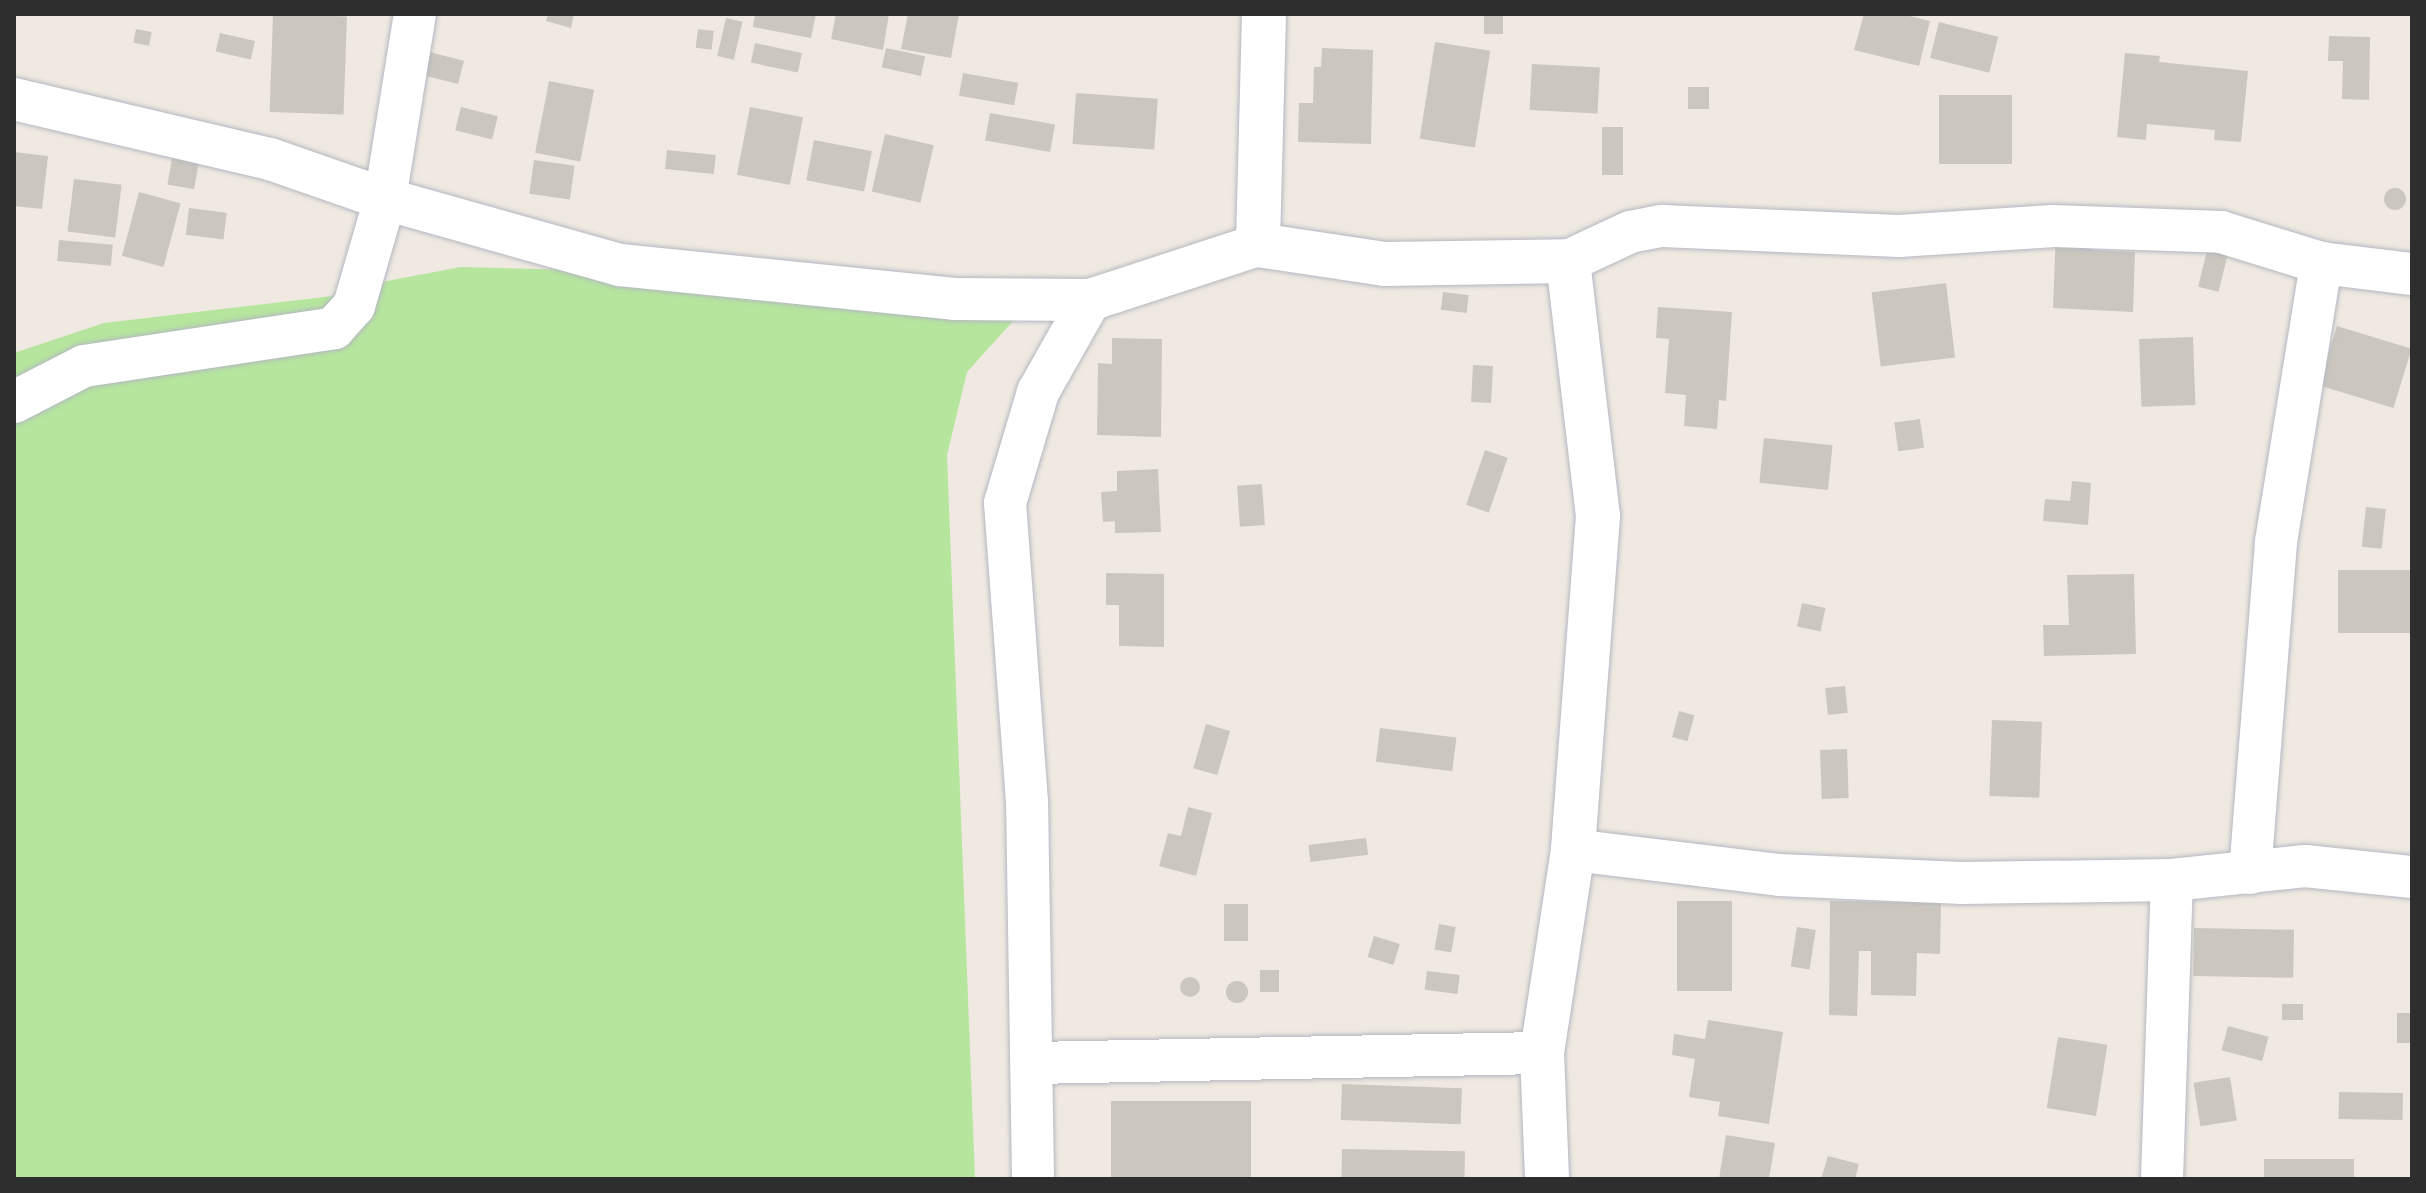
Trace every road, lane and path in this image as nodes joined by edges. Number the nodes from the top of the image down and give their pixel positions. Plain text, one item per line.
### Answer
1 (415, 14) edge
2 (1264, 14) edge
3 (14, 99) edge
4 (385, 199) junction
5 (1258, 245) junction
6 (1568, 261) junction
7 (2321, 263) junction
8 (2412, 274) edge
9 (1090, 300) junction
10 (14, 402) edge
11 (1573, 850) junction
12 (2250, 873) junction
13 (2412, 877) edge
14 (2172, 880) junction
15 (1542, 1053) junction
16 (1033, 1063) junction
17 (1033, 1179) edge
18 (1547, 1179) edge
19 (2162, 1179) edge

1 - 4 street
2 - 5 main road
3 - 4 street
4 - 9 street
4 - 10 street
5 - 6 main road
5 - 9 street
6 - 7 street
6 - 11 main road
7 - 8 street
7 - 12 street
9 - 16 street
11 - 14 street
11 - 15 main road
12 - 13 street
12 - 14 street
14 - 19 street
15 - 16 street
15 - 18 main road
16 - 17 street

